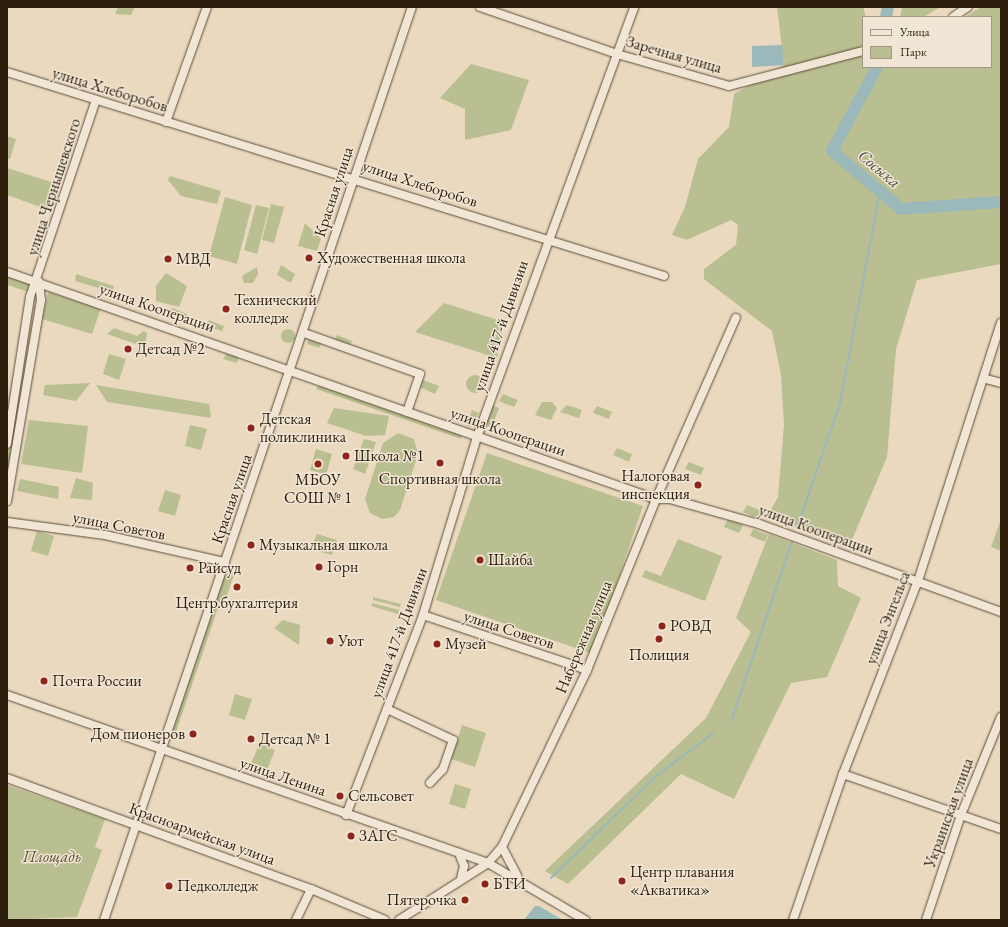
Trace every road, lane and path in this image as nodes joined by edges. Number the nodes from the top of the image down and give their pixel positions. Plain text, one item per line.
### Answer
1 (207, 7) edge
2 (412, 7) edge
3 (480, 7) edge
4 (634, 7) edge
5 (968, 7) edge
6 (954, 16) edge
7 (862, 51) edge
8 (617, 54) junction
9 (7, 72) edge
10 (96, 100) junction
11 (166, 122) junction
12 (353, 177) junction
13 (546, 239) junction
14 (7, 272) edge
15 (664, 276) dead end
16 (39, 281) junction
17 (736, 318) dead end
18 (1001, 323) edge
19 (304, 333) junction
20 (291, 370) junction
21 (986, 379) junction
22 (1001, 383) edge
23 (408, 412) junction
24 (477, 437) junction
25 (7, 444) edge
26 (656, 499) junction
27 (7, 501) edge
28 (7, 522) edge
29 (225, 562) junction
30 (918, 581) junction
31 (1001, 612) edge
32 (423, 615) junction
33 (587, 670) junction
34 (7, 695) edge
35 (387, 709) junction
36 (1001, 717) edge
37 (160, 749) junction
38 (843, 774) junction
39 (7, 778) edge
40 (430, 784) dead end
41 (346, 815) junction
42 (961, 815) junction
43 (136, 824) junction
44 (1001, 829) edge
45 (502, 847) junction
46 (459, 853) junction
47 (488, 863) junction
48 (461, 879) junction
49 (522, 880) junction
50 (311, 889) junction
51 (104, 920) edge
52 (296, 920) edge
53 (385, 920) edge
54 (399, 920) edge
55 (585, 920) edge
56 (793, 920) edge
57 (926, 920) edge

1 - 11 street
2 - 12 street, Красная улица
3 - 8 street, Заречная улица
4 - 8 street, улица 417-й Дивизии
5 - 6 street
7 - 8 street, Заречная улица
8 - 13 street, улица 417-й Дивизии
9 - 10 street, улица Хлеборобов
10 - 11 street, улица Хлеборобов
10 - 16 street, улица Чернышевского
11 - 12 street, улица Хлеборобов
12 - 13 street, улица Хлеборобов
12 - 19 street, Красная улица
13 - 15 street, улица Хлеборобов
13 - 24 street, улица 417-й Дивизии
14 - 16 street, улица Кооперации
16 - 20 street, улица Кооперации
16 - 25 street, улица Чернышевского
16 - 27 street, улица Чернышевского
17 - 26 street, Набережная улица
18 - 21 street, улица Энгельса
19 - 20 street, Красная улица
19 - 23 street
20 - 23 street, улица Кооперации
20 - 29 street, Красная улица
21 - 22 street
21 - 30 street, улица Энгельса
23 - 24 street, улица Кооперации
24 - 26 street, улица Кооперации
24 - 32 street, улица 417-й Дивизии
26 - 30 street, улица Кооперации
26 - 33 street, Набережная улица
28 - 29 street, улица Советов
29 - 37 street, Красная улица
30 - 31 street, улица Кооперации
30 - 38 street, улица Энгельса
32 - 33 street, улица Советов
32 - 35 street, улица 417-й Дивизии
33 - 45 street, Набережная улица
34 - 37 street, улица Ленина
35 - 40 street
35 - 41 street, улица 417-й Дивизии
36 - 42 street, Украинская улица
37 - 41 street, улица Ленина
37 - 43 street, Красная улица
38 - 42 street
38 - 56 street, улица Энгельса
39 - 43 street, Красноармейская улица
41 - 46 street, улица Ленина
42 - 44 street
42 - 57 street, Украинская улица
43 - 50 street, Красноармейская улица
43 - 51 street
45 - 47 street, Набережная улица
45 - 49 street
46 - 47 street, улица Ленина
46 - 48 street
47 - 48 street, Набережная улица
47 - 49 street, улица Ленина
48 - 54 street, Набережная улица
49 - 55 street, улица Ленина
50 - 52 street
50 - 53 street, Красноармейская улица

